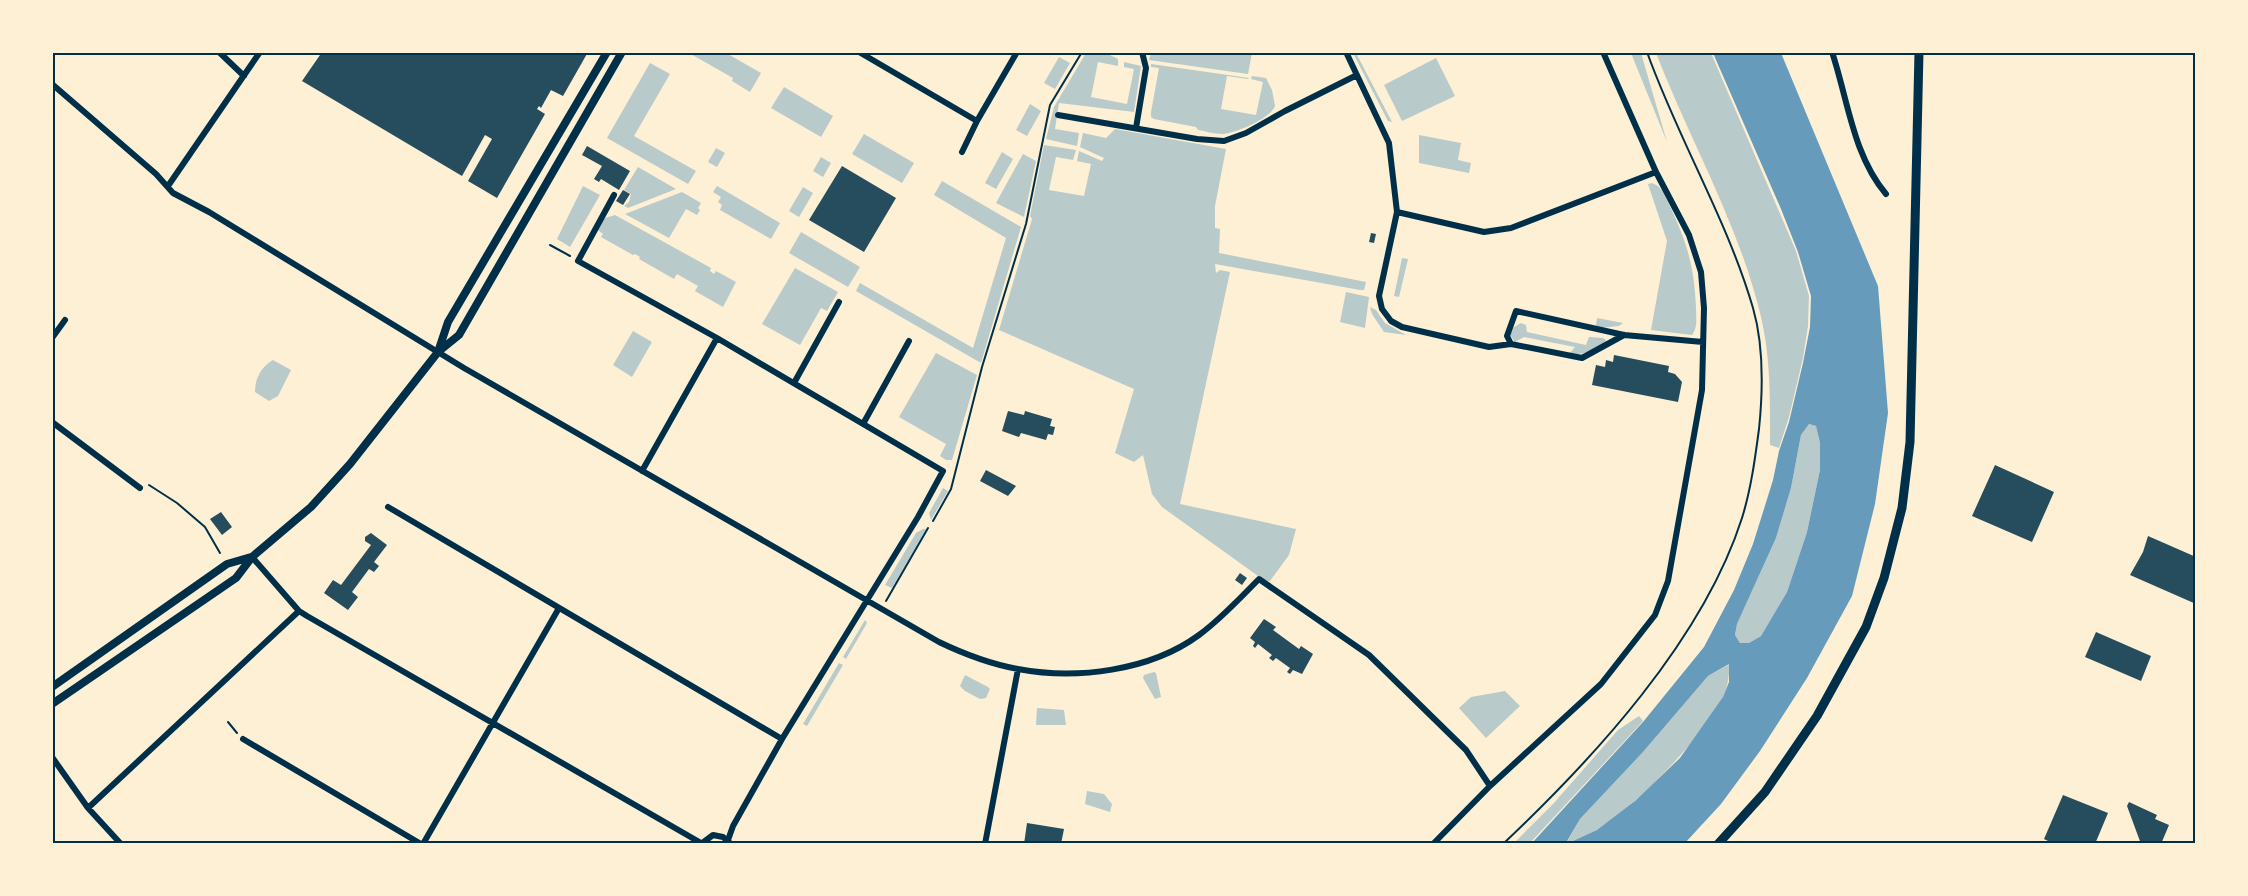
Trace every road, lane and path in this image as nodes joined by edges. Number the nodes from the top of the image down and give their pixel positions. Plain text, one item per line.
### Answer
1 (219, 52) edge
2 (260, 52) edge
3 (607, 52) edge
4 (622, 52) edge
5 (859, 52) edge
6 (1017, 52) edge
7 (1082, 52) edge
8 (1142, 52) edge
9 (1346, 52) edge
10 (1603, 52) edge
11 (1832, 52) edge
12 (1919, 52) edge
13 (1357, 75) junction
14 (244, 76) junction
15 (52, 84) edge
16 (1058, 115) dead end
17 (976, 121) junction
18 (1136, 129) junction
19 (962, 152) dead end
20 (1656, 172) junction
21 (168, 186) junction
22 (1886, 194) dead end
23 (614, 195) dead end
24 (1397, 212) junction
25 (550, 245) dead end
26 (578, 261) junction
27 (839, 302) dead end
28 (65, 320) dead end
29 (1624, 335) junction
30 (52, 338) edge
31 (717, 338) junction
32 (909, 341) dead end
33 (1703, 342) junction
34 (1511, 344) junction
35 (438, 352) junction
36 (794, 383) junction
37 (52, 422) edge
38 (863, 424) junction
39 (642, 471) junction
40 (140, 488) joint
41 (388, 507) dead end
42 (933, 520) dead end
43 (928, 528) dead end
44 (220, 553) dead end
45 (252, 556) junction
46 (867, 602) junction
47 (559, 608) junction
48 (881, 609) junction
49 (299, 611) junction
50 (1018, 669) junction
51 (52, 687) edge
52 (52, 704) edge
53 (228, 722) dead end
54 (492, 724) junction
55 (782, 738) junction
56 (243, 740) joint
57 (52, 757) edge
58 (1490, 786) junction
59 (88, 808) junction
60 (729, 842) edge
61 (121, 843) edge
62 (422, 843) edge
63 (701, 843) edge
64 (985, 843) edge
65 (1433, 843) edge
66 (1718, 843) edge

1 - 14 street
2 - 14 street
3 - 35 street
4 - 35 street
5 - 17 street
6 - 17 street
7 - 42 path
8 - 18 street
9 - 13 street
10 - 20 street
11 - 22 street
12 - 66 main road
13 - 18 street
13 - 24 street
14 - 21 street
15 - 21 street
16 - 18 street
17 - 19 street
20 - 24 street
20 - 33 street
21 - 35 street
23 - 26 street
24 - 34 street
25 - 26 path
26 - 31 street
27 - 36 street
28 - 30 street
29 - 33 street
29 - 34 street
29 - 34 street
31 - 36 street
31 - 39 street
32 - 38 street
33 - 58 street
35 - 39 street
35 - 45 street
36 - 38 street
37 - 40 street
38 - 46 street
39 - 46 street
40 - 44 path
41 - 47 street
43 - 48 path
45 - 49 street
45 - 51 street
45 - 52 street
46 - 48 street
46 - 55 street
47 - 54 street
47 - 55 street
48 - 50 street
49 - 54 street
49 - 59 street
50 - 58 street
50 - 64 street
53 - 56 path
54 - 62 street
54 - 63 street
55 - 60 street
56 - 62 street
57 - 59 street
58 - 65 street
59 - 61 street
60 - 63 street

